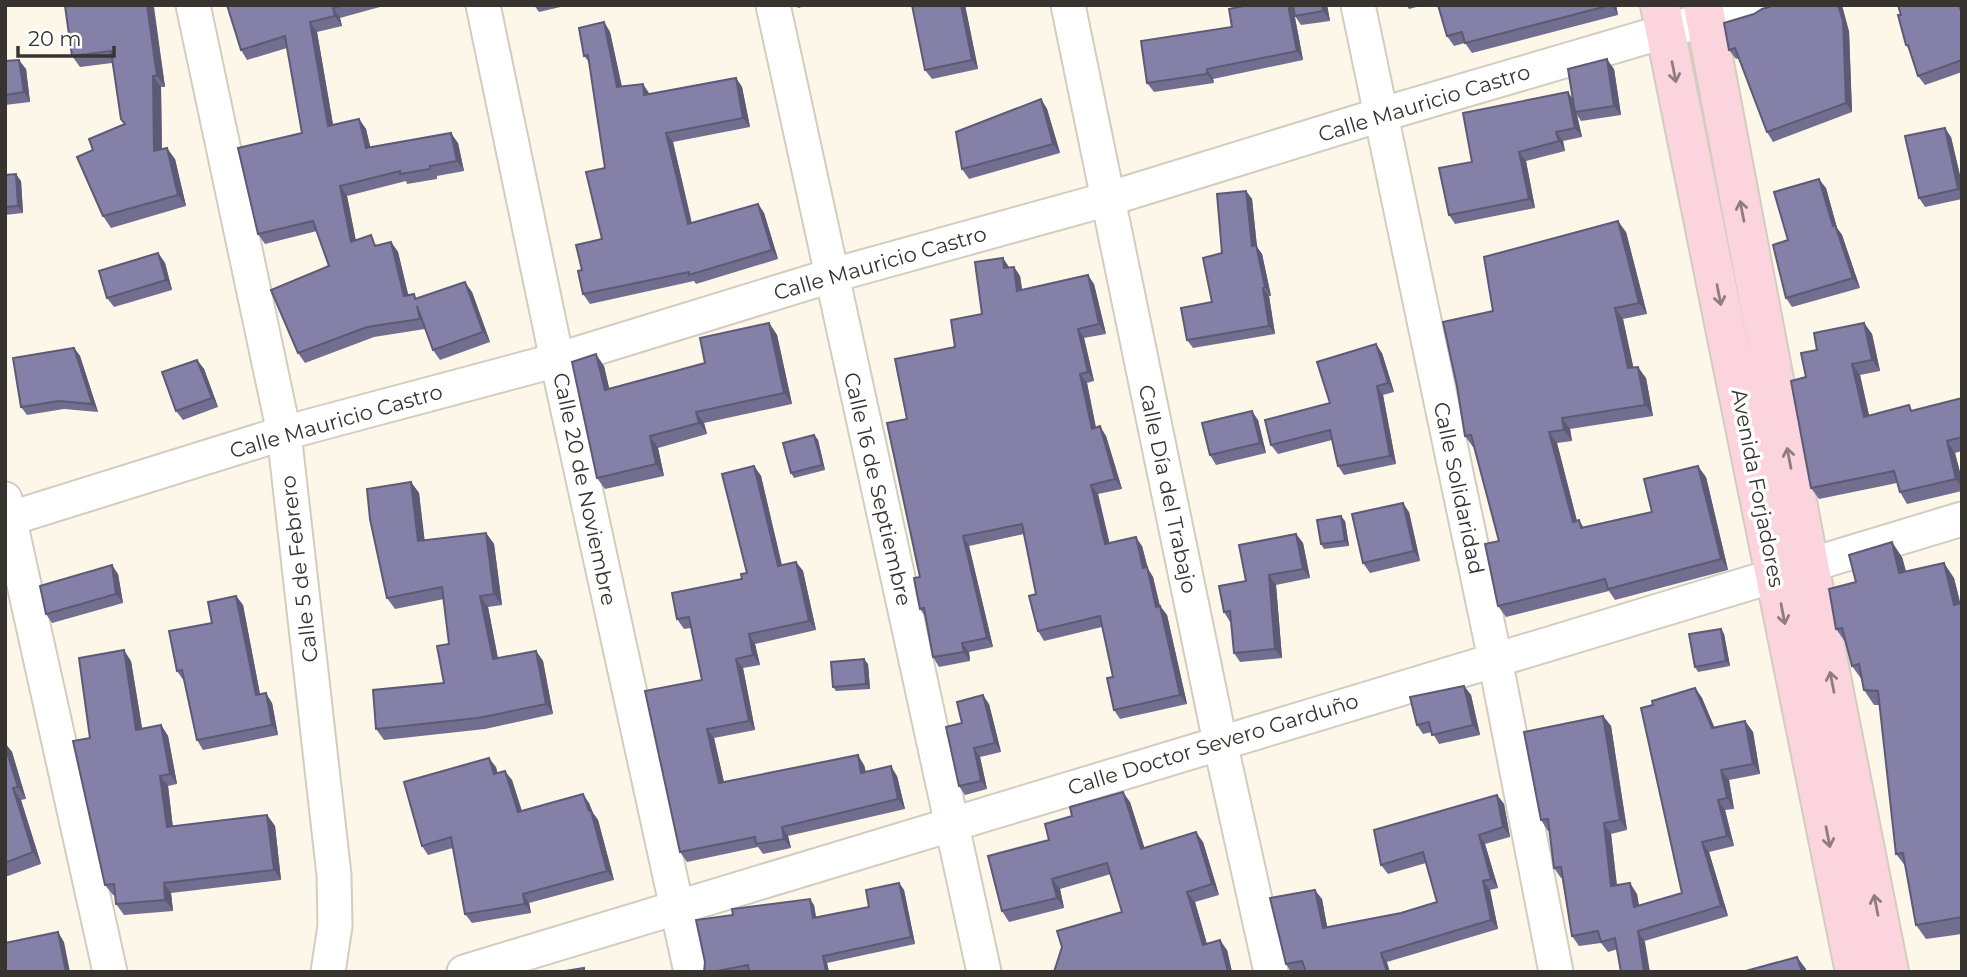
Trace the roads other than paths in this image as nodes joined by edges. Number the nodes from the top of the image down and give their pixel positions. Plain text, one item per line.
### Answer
1 (193, 5) edge
2 (483, 5) edge
3 (773, 5) edge
4 (1068, 5) edge
5 (1358, 5) edge
6 (1755, 5) edge
7 (1705, 13) edge
8 (1663, 18) edge
9 (1380, 115) junction
10 (1108, 199) junction
11 (830, 276) junction
12 (556, 360) junction
13 (284, 433) junction
14 (7, 513) edge
15 (1962, 519) edge
16 (1792, 570) junction
17 (1495, 659) junction
18 (1220, 742) junction
19 (953, 823) junction
20 (677, 906) junction
21 (110, 972) edge
22 (328, 972) edge
23 (464, 972) edge
24 (691, 972) edge
25 (984, 972) edge
26 (1271, 972) edge
27 (1556, 972) edge
28 (1855, 972) edge
29 (1889, 972) edge

1 - 13 street, Calle 5 de Febrero
2 - 12 street, Calle 20 de Noviembre
3 - 11 street, Calle 16 de Septiembre
4 - 10 street, Calle Día del Trabajo
5 - 9 street, Calle Solidaridad
6 - 7 street, Calle Mauricio Castro
7 - 8 street, Calle Mauricio Castro
16 -> 7 main road, Avenida Forjadores
8 - 9 street, Calle Mauricio Castro
8 -> 16 main road, Avenida Forjadores
9 - 10 street, Calle Mauricio Castro
9 - 17 street, Calle Solidaridad
10 - 11 street, Calle Mauricio Castro
10 - 18 street, Calle Día del Trabajo
11 - 12 street, Calle Mauricio Castro
11 - 19 street, Calle 16 de Septiembre
12 - 13 street, Calle Mauricio Castro
12 - 20 street, Calle 20 de Noviembre
13 - 14 street, Calle Mauricio Castro
13 - 22 street, Calle 5 de Febrero
14 - 21 street
15 - 16 street, Calle Doctor Severo Garduño
16 - 17 street, Calle Doctor Severo Garduño
16 -> 28 main road, Avenida Forjadores
29 -> 16 main road, Avenida Forjadores
17 - 18 street, Calle Doctor Severo Garduño
17 - 27 street, Calle Solidaridad
18 - 19 street, Calle Doctor Severo Garduño
18 - 26 street, Calle Día del Trabajo
19 - 20 street, Calle Doctor Severo Garduño
19 - 25 street, Calle 16 de Septiembre
20 - 23 street, Calle Doctor Severo Garduño
20 - 24 street, Calle 20 de Noviembre

